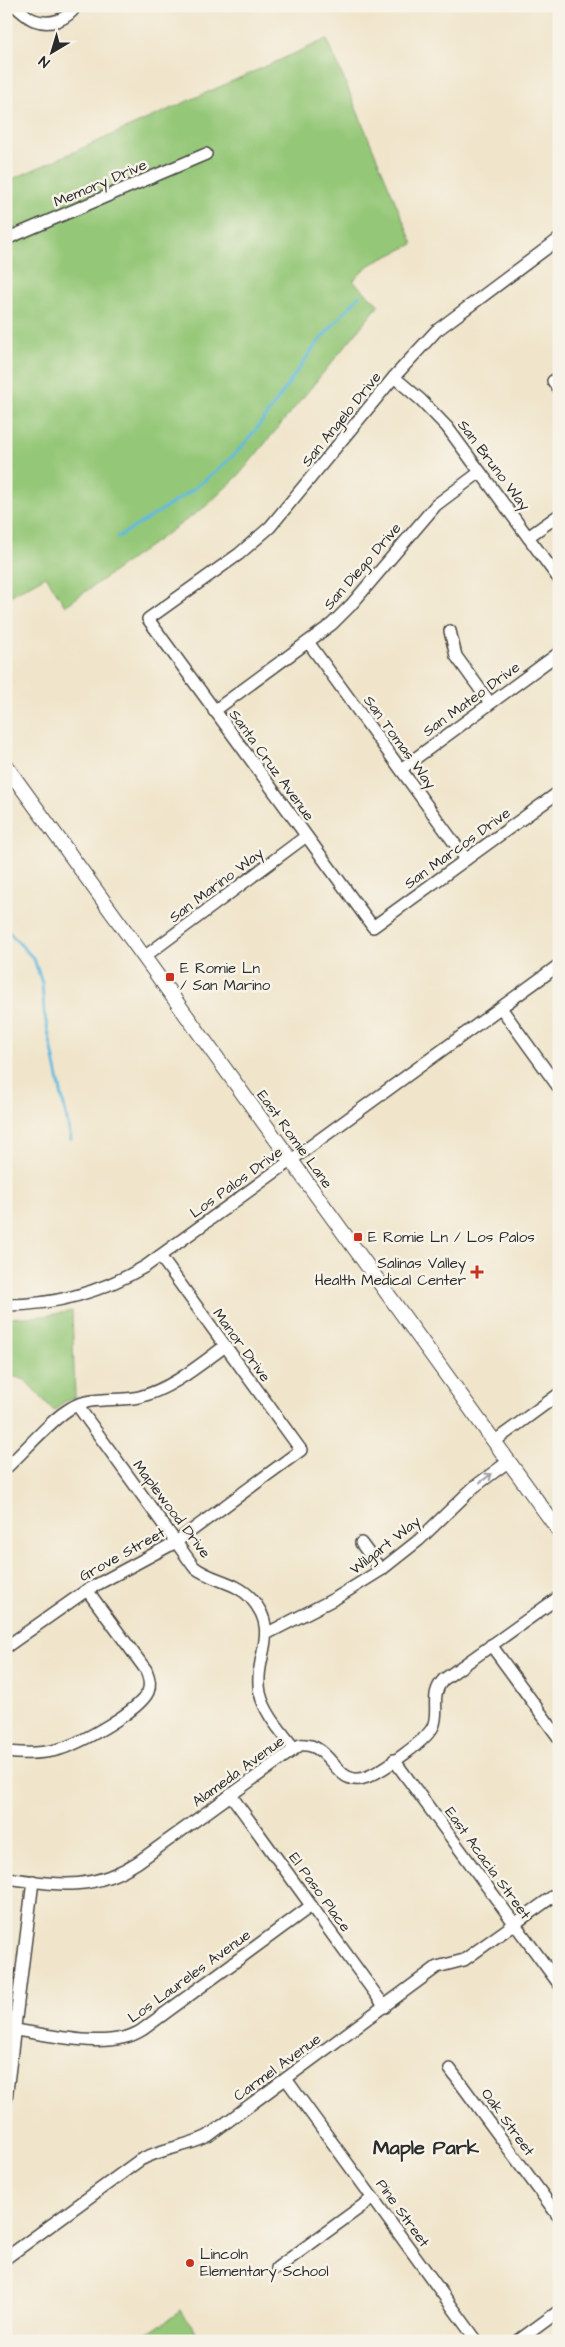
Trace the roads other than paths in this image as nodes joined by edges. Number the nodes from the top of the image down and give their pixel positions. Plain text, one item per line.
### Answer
1 (15, 6) edge
2 (76, 6) edge
3 (206, 154) dead end
4 (6, 239) edge
5 (559, 239) edge
6 (559, 377) edge
7 (394, 378) junction
8 (559, 389) edge
9 (480, 472) junction
10 (559, 515) edge
11 (528, 537) junction
12 (559, 579) edge
13 (148, 619) joint
14 (450, 631) dead end
15 (308, 642) junction
16 (559, 653) edge
17 (490, 703) junction
18 (214, 711) junction
19 (6, 766) edge
20 (400, 769) junction
21 (559, 792) edge
22 (305, 837) junction
23 (466, 860) junction
24 (373, 927) joint
25 (144, 957) junction
26 (559, 965) edge
27 (501, 1008) junction
28 (559, 1088) edge
29 (291, 1161) junction
30 (160, 1256) junction
31 (6, 1306) edge
32 (224, 1347) junction
33 (559, 1394) edge
34 (77, 1405) junction
35 (495, 1441) junction
36 (300, 1450) joint
37 (509, 1461) junction
38 (6, 1468) edge
39 (559, 1531) edge
40 (176, 1542) junction
41 (361, 1543) dead end
42 (380, 1570) junction
43 (87, 1590) junction
44 (559, 1597) edge
45 (266, 1634) junction
46 (491, 1646) junction
47 (6, 1647) edge
48 (559, 1738) edge
49 (294, 1748) junction
50 (6, 1752) edge
51 (394, 1760) junction
52 (230, 1794) junction
53 (6, 1878) edge
54 (33, 1881) junction
55 (559, 1892) edge
56 (311, 1906) junction
57 (515, 1924) junction
58 (559, 1984) edge
59 (385, 2006) junction
60 (15, 2030) junction
61 (450, 2069) dead end
62 (286, 2079) junction
63 (6, 2099) edge
64 (373, 2198) junction
65 (559, 2217) edge
66 (6, 2258) edge
67 (276, 2268) dead end
68 (559, 2311) edge
69 (477, 2341) edge
70 (518, 2341) edge

1 - 2 street
3 - 4 street, Memory Drive
5 - 7 street, San Angelo Drive
6 - 8 street
7 - 9 street, San Bruno Way
7 - 13 street, San Angelo Drive
9 - 11 street, San Bruno Way
9 - 15 street, San Diego Drive
10 - 11 street
11 - 12 street, San Bruno Way
13 - 18 street, Santa Cruz Avenue
14 - 17 street
15 - 18 street, San Diego Drive
15 - 20 street, San Tomas Way
16 - 17 street, San Mateo Drive
17 - 20 street, San Mateo Drive
18 - 22 street, Santa Cruz Avenue
19 - 25 main road, East Romie Lane
20 - 23 street, San Tomas Way
21 - 23 street, San Marcos Drive
22 - 24 street, Santa Cruz Avenue
22 - 25 street, San Marino Way
23 - 24 street, San Marcos Drive
25 - 29 main road, East Romie Lane
26 - 27 street, Los Palos Drive
27 - 28 street
27 - 29 street, Los Palos Drive
29 - 30 street, Los Palos Drive
29 - 35 main road, East Romie Lane
30 - 31 street, Los Palos Drive
30 - 32 street, Manor Drive
32 - 34 street
32 - 36 street, Manor Drive
33 - 35 street
34 - 38 street
34 - 40 street, Maplewood Drive
35 - 37 main road, East Romie Lane
36 - 40 street, Grove Street
37 - 39 main road, East Romie Lane
42 -> 37 street, Wilgart Way
40 - 43 street, Grove Street
40 - 45 street, Maplewood Drive
41 - 42 street
42 - 45 street, Wilgart Way
43 - 47 street, Grove Street
43 - 50 street
44 - 46 street, Alameda Avenue
45 - 49 street, Maplewood Drive
46 - 48 street
46 - 51 street, Alameda Avenue
49 - 51 street, Alameda Avenue
49 - 52 street, Alameda Avenue
51 - 57 street, East Acacia Street
52 - 54 street, Alameda Avenue
52 - 56 street, El Paso Place
53 - 54 street, Alameda Avenue
54 - 60 street
55 - 57 street, Carmel Avenue
56 - 59 street, El Paso Place
56 - 60 street, Los Laureles Avenue
57 - 58 street, East Acacia Street
57 - 59 street, Carmel Avenue
59 - 62 street, Carmel Avenue
60 - 63 street
61 - 65 street, Oak Street
62 - 64 street, Pine Street
62 - 66 street, Carmel Avenue
64 - 67 street
64 - 69 street, Pine Street
68 - 70 street

